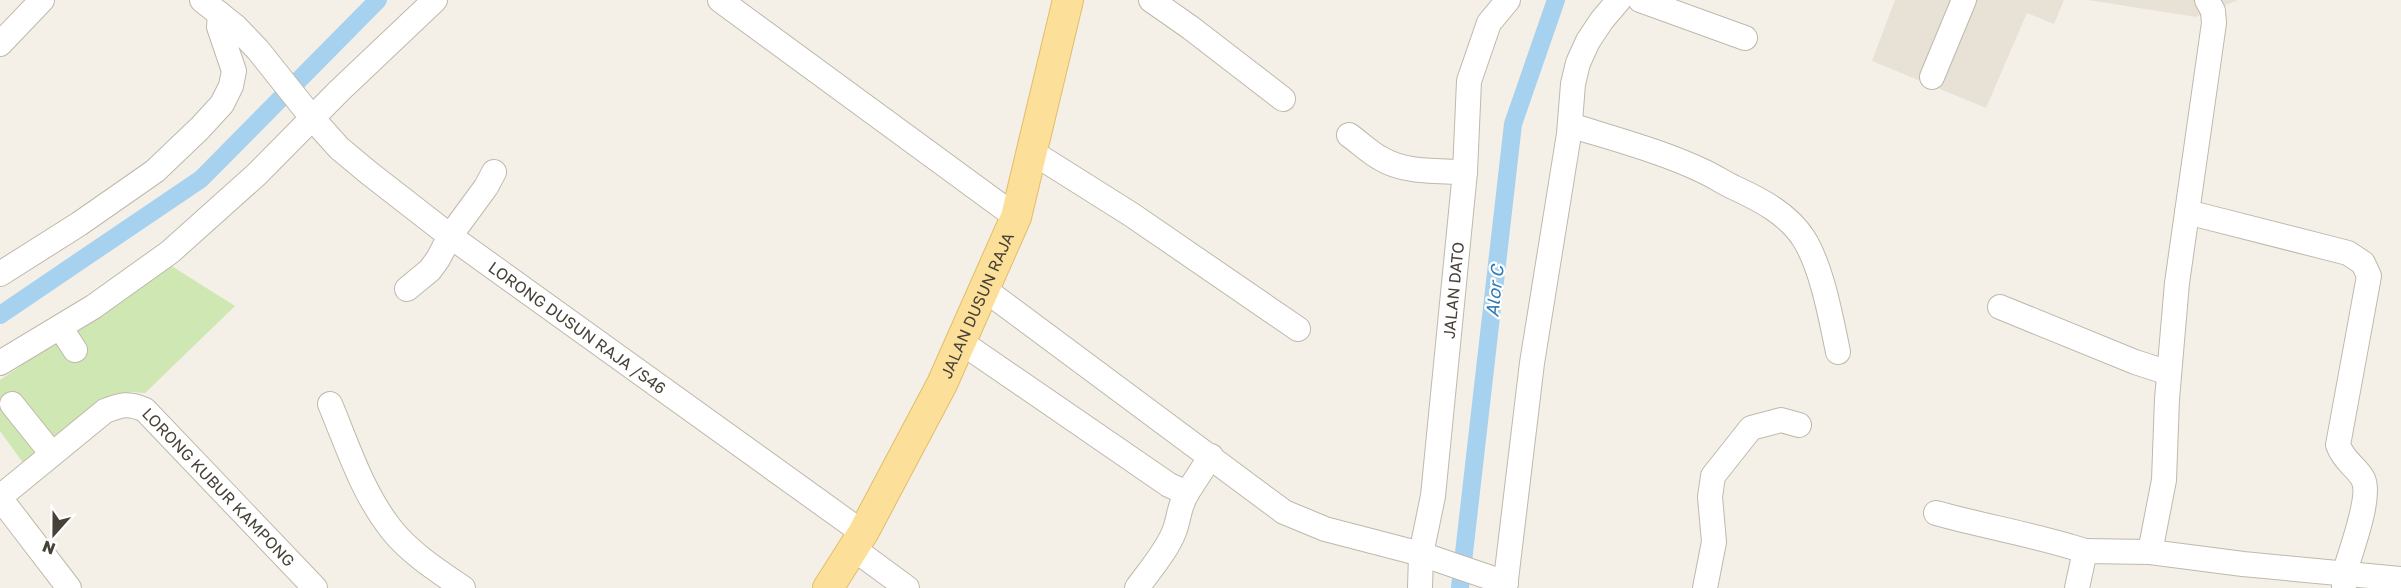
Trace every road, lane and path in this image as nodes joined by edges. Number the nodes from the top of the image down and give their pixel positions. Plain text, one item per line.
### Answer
1 (42, 0) edge
2 (435, 0) edge
3 (720, 0) edge
4 (1068, 0) edge
5 (1151, 0) edge
6 (1508, 0) edge
7 (1619, 0) edge
8 (1640, 0) edge
9 (1964, 0) edge
10 (2206, 0) edge
11 (211, 7) edge
12 (1745, 38) dead end
13 (1, 42) edge
14 (1932, 77) dead end
15 (1283, 99) dead end
16 (308, 113) junction
17 (1570, 125) junction
18 (1349, 135) dead end
19 (1032, 152) junction
20 (494, 172) dead end
21 (1465, 172) junction
22 (2187, 212) junction
23 (1016, 217) junction
24 (450, 236) junction
25 (0, 274) edge
26 (407, 289) dead end
27 (984, 289) junction
28 (2000, 307) dead end
29 (60, 327) junction
30 (1298, 329) dead end
31 (961, 342) junction
32 (75, 350) dead end
33 (1838, 352) dead end
34 (0, 363) edge
35 (2169, 373) junction
36 (12, 404) dead end
37 (330, 404) dead end
38 (1799, 425) dead end
39 (52, 454) junction
40 (1211, 456) junction
41 (1187, 492) junction
42 (0, 498) edge
43 (1936, 513) dead end
44 (858, 541) junction
45 (2085, 551) junction
46 (2150, 552) junction
47 (1424, 555) junction
48 (2401, 579) edge
49 (2344, 581) edge
50 (1503, 583) edge
51 (69, 588) edge
52 (315, 588) edge
53 (463, 588) edge
54 (828, 588) edge
55 (907, 588) edge
56 (1137, 588) edge
57 (1420, 588) edge
58 (1705, 588) edge
59 (2077, 588) edge

1 - 13 street
2 - 16 street
3 - 23 street
4 - 19 main road, JALAN DUSUN RAJA
5 - 15 street
6 - 21 street, JALAN DATO
7 - 17 street
8 - 12 street
9 - 14 street
10 - 22 street
11 - 16 street, LORONG DUSUN RAJA /S46
11 - 25 street
16 - 24 street, LORONG DUSUN RAJA /S46
16 - 29 street
17 - 33 street
17 - 50 street
18 - 21 street
19 - 23 main road, JALAN DUSUN RAJA
19 - 30 street
20 - 24 street
21 - 47 street, JALAN DATO
22 - 35 street
22 - 49 street
23 - 27 main road, JALAN DUSUN RAJA
24 - 26 street
24 - 44 street, LORONG DUSUN RAJA /S46
27 - 31 main road, JALAN DUSUN RAJA
27 - 40 street
28 - 35 street
29 - 32 street
29 - 34 street
31 - 41 street
31 - 44 main road, JALAN DUSUN RAJA
35 - 46 street
36 - 39 street
37 - 53 street
38 - 58 street
39 - 42 street, LORONG KUBUR KAMPONG
39 - 52 street, LORONG KUBUR KAMPONG
40 - 41 street
40 - 47 street
41 - 56 street
42 - 51 street
43 - 45 street
44 - 54 main road, JALAN DUSUN RAJA
44 - 55 street, LORONG DUSUN RAJA /S46
45 - 46 street
45 - 59 street
46 - 49 street
47 - 50 street
47 - 57 street, JALAN DATO
48 - 49 street

